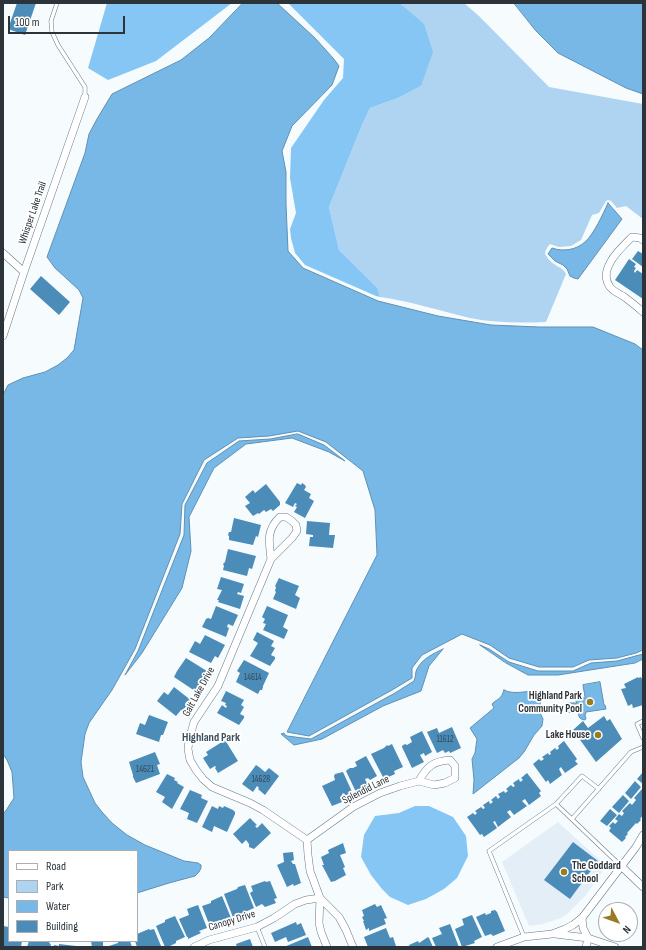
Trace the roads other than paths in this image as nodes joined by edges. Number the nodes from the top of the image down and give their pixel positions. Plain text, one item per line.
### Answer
1 (57, 3) edge
2 (85, 97) joint
3 (643, 240) edge
4 (3, 253) edge
5 (24, 272) junction
6 (643, 312) edge
7 (3, 336) edge
8 (270, 559) junction
9 (643, 721) edge
10 (643, 738) edge
11 (643, 747) edge
12 (419, 781) junction
13 (599, 789) junction
14 (556, 804) junction
15 (572, 819) junction
16 (643, 835) edge
17 (307, 840) junction
18 (621, 866) junction
19 (643, 887) edge
20 (320, 898) junction
21 (582, 918) junction
22 (257, 927) junction
23 (552, 934) junction
24 (524, 937) junction
25 (588, 938) junction
26 (194, 947) edge
27 (265, 947) edge
28 (327, 947) edge
29 (353, 947) edge
30 (497, 947) edge
31 (586, 947) edge
32 (615, 947) edge

1 - 2 lane
2 - 5 street, Whisper Lake Trail
3 - 6 street
4 - 5 street
5 - 7 street, Whisper Lake Trail
8 - 8 street, Galt Lake Drive
8 - 17 street, Galt Lake Drive
9 - 10 lane
11 - 13 lane
12 - 12 street, Splendid Lane
12 - 17 street, Splendid Lane
13 - 14 lane
13 - 15 lane
14 - 15 lane
14 - 24 lane
15 - 18 lane
16 - 18 street
17 - 20 street
18 - 19 street
18 - 21 street
20 - 22 street, Canopy Drive
20 - 28 street
20 - 29 street
21 - 23 street
21 - 25 street
22 - 26 street, Canopy Drive
22 - 27 lane
23 - 24 street
23 - 25 street
24 - 30 street
25 - 31 street
25 - 32 street

